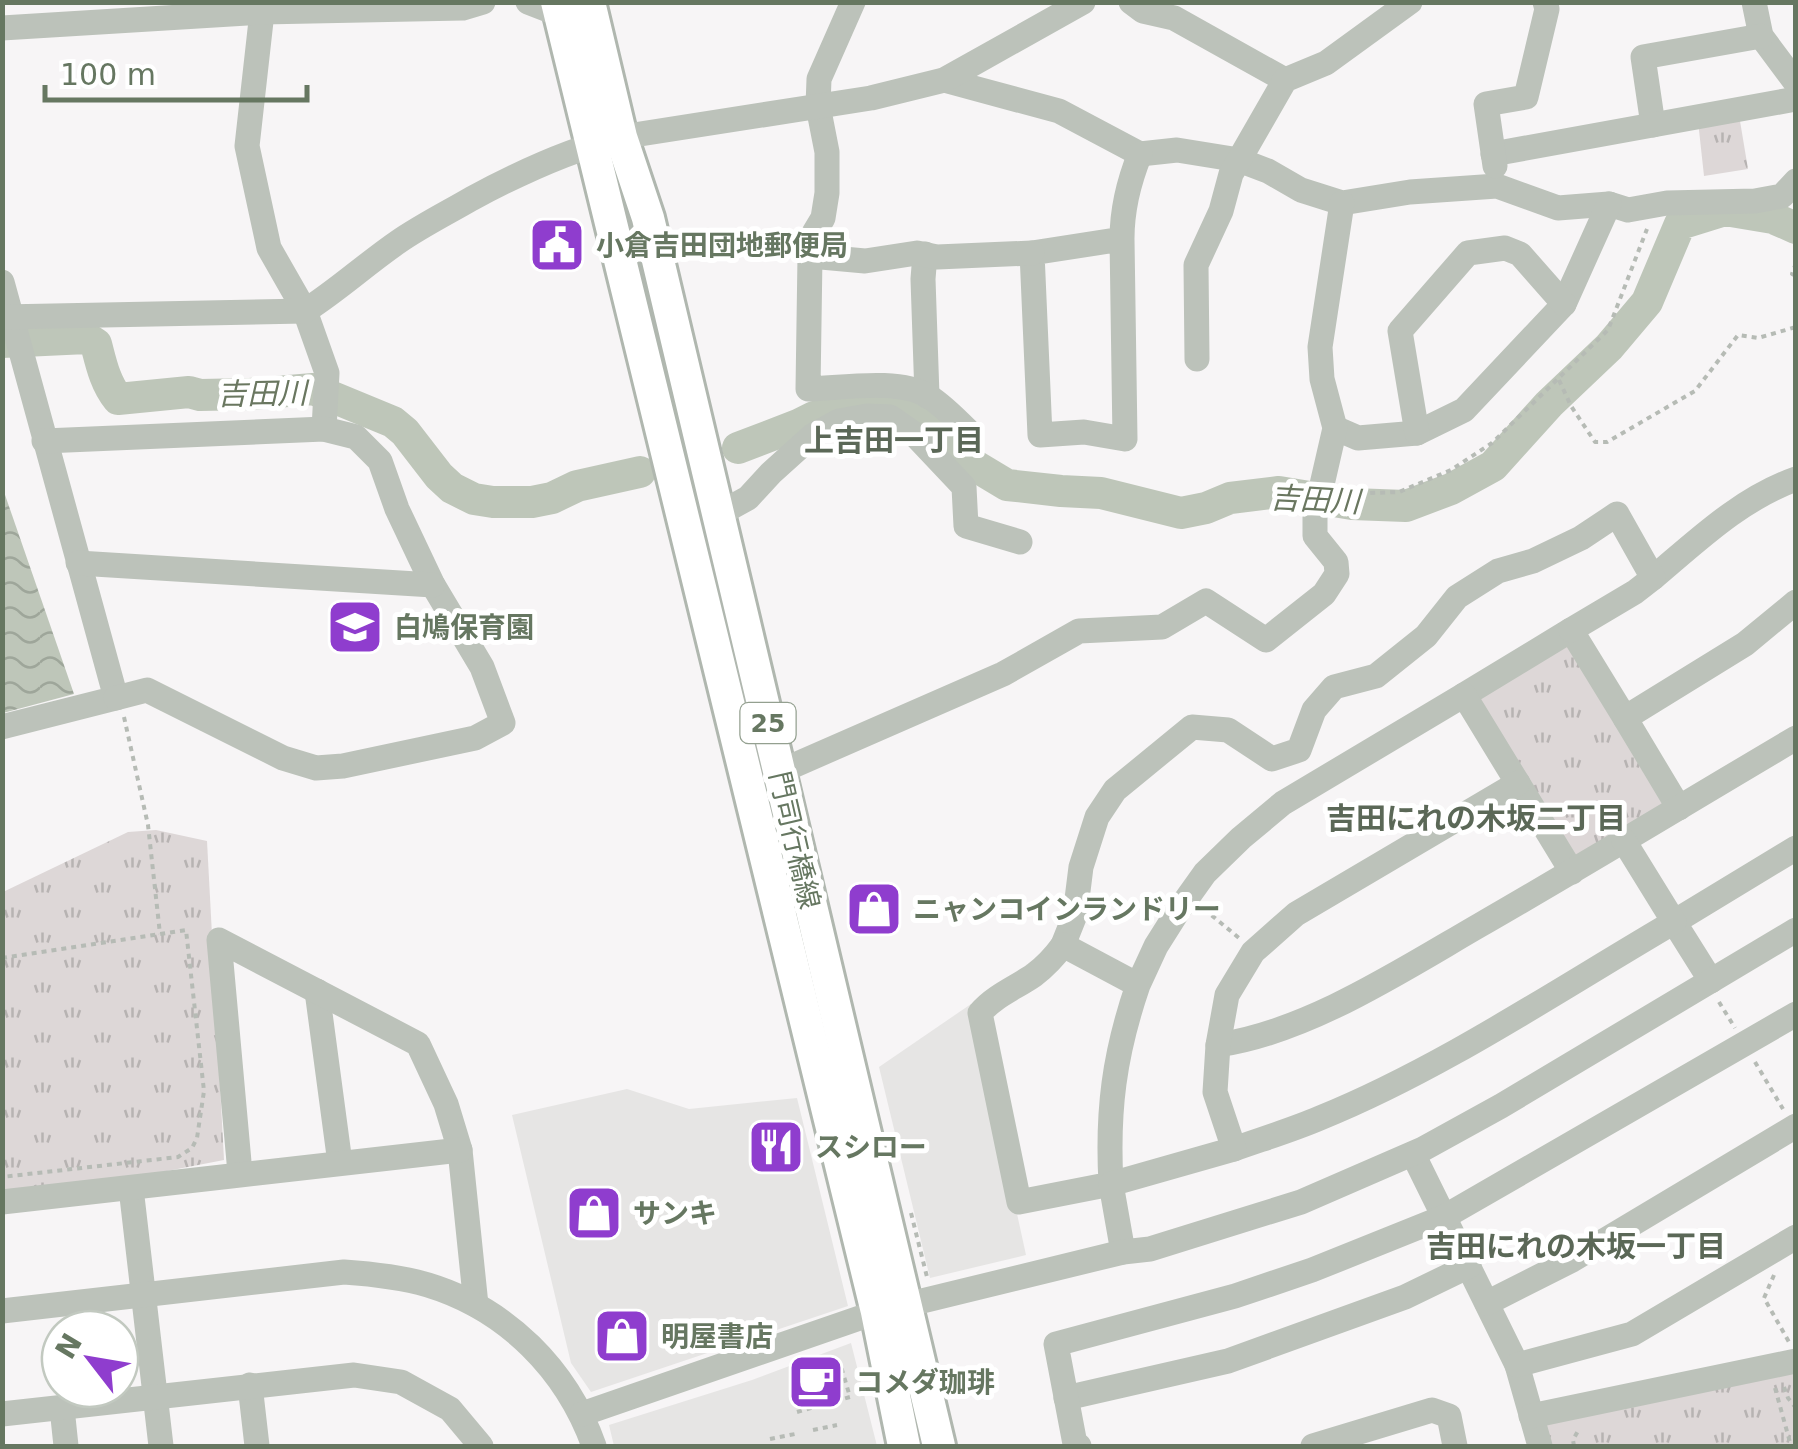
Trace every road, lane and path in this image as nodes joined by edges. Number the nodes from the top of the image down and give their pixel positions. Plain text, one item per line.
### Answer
1 (483, 2) edge
2 (528, 2) edge
3 (853, 2) edge
4 (1083, 2) edge
5 (1131, 2) edge
6 (1410, 2) edge
7 (1545, 2) edge
8 (1754, 2) edge
9 (568, 6) edge
10 (262, 7) edge
11 (2, 28) edge
12 (1761, 36) junction
13 (944, 80) junction
14 (1286, 80) junction
15 (1796, 83) edge
16 (1796, 99) edge
17 (818, 106) junction
18 (1653, 124) junction
19 (606, 141) junction
20 (1140, 154) junction
21 (1493, 154) junction
22 (1239, 160) junction
23 (1796, 181) edge
24 (1497, 186) junction
25 (1342, 203) junction
26 (1609, 204) junction
27 (1656, 206) junction
28 (1122, 239) junction
29 (1032, 253) junction
30 (925, 254) junction
31 (810, 256) junction
32 (1796, 263) edge
33 (1796, 276) edge
34 (2, 282) edge
35 (1564, 304) junction
36 (305, 311) junction
37 (7, 316) edge
38 (1796, 328) edge
39 (1197, 358) dead end
40 (1559, 380) junction
41 (927, 396) junction
42 (1335, 428) junction
43 (324, 429) junction
44 (1417, 433) junction
45 (971, 434) dead end
46 (44, 441) junction
47 (1796, 479) edge
48 (1324, 485) junction
49 (719, 514) junction
50 (1020, 542) dead end
51 (78, 563) junction
52 (1653, 578) junction
53 (433, 585) junction
54 (1796, 602) edge
55 (1571, 630) junction
56 (1464, 696) junction
57 (119, 702) junction
58 (1625, 718) junction
59 (2, 728) edge
60 (1796, 738) edge
61 (779, 772) junction
62 (1518, 783) junction
63 (1678, 808) junction
64 (1624, 840) junction
65 (1796, 848) edge
66 (1572, 872) junction
67 (1188, 896) junction
68 (1674, 922) junction
69 (1796, 930) edge
70 (160, 934) junction
71 (1063, 945) junction
72 (1255, 950) junction
73 (2, 958) edge
74 (1138, 984) junction
75 (1713, 987) junction
76 (317, 991) junction
77 (1796, 1014) edge
78 (1742, 1040) junction
79 (1218, 1045) junction
80 (1793, 1124) edge
81 (1234, 1149) junction
82 (460, 1150) junction
83 (1413, 1154) junction
84 (340, 1163) junction
85 (240, 1173) junction
86 (2, 1177) edge
87 (1110, 1184) junction
88 (131, 1188) junction
89 (2, 1202) edge
90 (1444, 1216) junction
91 (1792, 1238) edge
92 (1123, 1252) junction
93 (1468, 1266) junction
94 (144, 1294) junction
95 (1487, 1302) junction
96 (476, 1305) junction
97 (891, 1308) junction
98 (2, 1311) edge
99 (1794, 1361) edge
100 (840, 1363) dead end
101 (1517, 1364) junction
102 (1768, 1382) dead end
103 (250, 1385) junction
104 (1784, 1387) dead end
105 (155, 1396) junction
106 (140, 1398) edge
107 (1066, 1398) junction
108 (1796, 1408) edge
109 (52, 1409) edge
110 (62, 1409) edge
111 (798, 1412) dead end
112 (2, 1414) edge
113 (582, 1414) junction
114 (1532, 1416) junction
115 (837, 1424) dead end
116 (1578, 1429) dead end
117 (813, 1430) dead end
118 (795, 1434) dead end
119 (1364, 1439) edge
120 (770, 1440) dead end
121 (66, 1446) edge
122 (161, 1446) edge
123 (257, 1446) edge
124 (481, 1446) edge
125 (594, 1446) edge
126 (904, 1446) edge
127 (939, 1446) edge
128 (1079, 1446) edge
129 (1313, 1446) edge
130 (1455, 1446) edge
131 (1540, 1446) edge
132 (1574, 1446) edge
133 (1791, 1446) edge

1 - 10 street
2 - 9 street
3 - 17 street
4 - 13 street
5 - 14 street
6 - 14 street
7 - 21 street
8 - 12 street
9 - 19 main road, 門司行橋線 / 25
10 - 11 street
10 - 36 street
12 - 15 street
12 - 18 street
13 - 17 street
13 - 20 street
14 - 22 street
16 - 18 street
17 - 19 street
17 - 31 street
18 - 21 street
19 - 36 street
19 - 49 main road, 門司行橋線 / 25
19 - 97 main road, 門司行橋線 / 25
20 - 22 street
20 - 28 street
21 - 24 street
22 - 25 street
22 - 39 street
23 - 27 street
24 - 25 street
24 - 26 street
25 - 42 street
26 - 27 street
26 - 35 street
27 - 40 path
28 - 29 street
28 - 29 street
29 - 30 street
30 - 31 street
30 - 41 street
31 - 41 street
32 - 33 path
34 - 37 street
35 - 44 street
35 - 44 street
36 - 37 street
36 - 43 street
37 - 46 street
38 - 40 path
40 - 48 path
41 - 45 street
42 - 44 street
42 - 48 street
43 - 46 street
43 - 53 street
46 - 51 street
47 - 52 street
48 - 61 street
49 - 50 street
49 - 61 main road, 門司行橋線 / 25
51 - 53 street
51 - 57 street
52 - 55 street
52 - 71 street
53 - 57 street
54 - 58 street
55 - 56 street
55 - 58 street
56 - 62 street
56 - 67 street
57 - 59 street
57 - 70 path
58 - 63 street
60 - 63 street
61 - 97 main road, 門司行橋線 / 25
62 - 66 street
62 - 72 street
63 - 64 street
64 - 66 street
64 - 68 street
65 - 68 street
66 - 79 street
67 - 72 path
67 - 74 street
68 - 75 street
68 - 81 street
69 - 75 street
70 - 73 path
70 - 86 path
71 - 74 street
71 - 87 street
72 - 79 street
74 - 87 street
75 - 78 path
75 - 83 street
76 - 82 street
76 - 84 street
76 - 85 street
77 - 78 street
78 - 80 path
78 - 90 street
79 - 81 street
80 - 95 street
81 - 87 street
82 - 84 street
82 - 96 street
83 - 90 street
83 - 92 street
84 - 85 street
85 - 88 street
87 - 92 street
88 - 89 street
88 - 94 street
90 - 93 street
90 - 107 street
91 - 99 path
91 - 101 street
92 - 97 street
93 - 95 street
93 - 107 street
94 - 96 street
94 - 98 street
94 - 105 street
95 - 101 street
96 - 113 street
97 - 113 street
97 - 126 main road, 門司行橋線 / 25
97 - 127 main road, 門司行橋線 / 25
99 - 114 street
100 - 111 path
101 - 114 street
102 - 133 path
103 - 105 street
103 - 123 street
103 - 124 street
104 - 108 path
105 - 106 street
105 - 122 street
107 - 128 street
109 - 112 street
110 - 121 street
113 - 125 street
114 - 131 street
115 - 117 path
116 - 132 path
118 - 120 path
119 - 129 street
119 - 130 street

